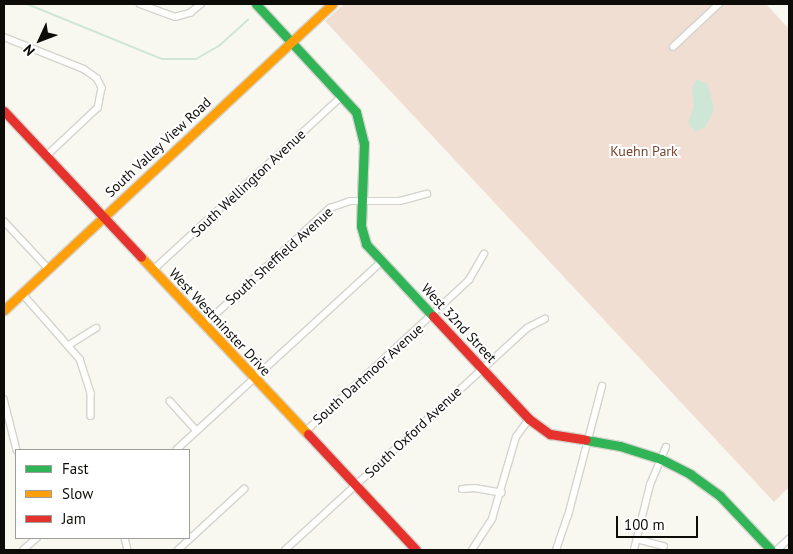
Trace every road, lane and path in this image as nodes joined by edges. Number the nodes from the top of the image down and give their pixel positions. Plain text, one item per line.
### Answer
1 (140, 4) edge
2 (201, 4) edge
3 (256, 4) edge
4 (332, 4) edge
5 (718, 4) edge
6 (4, 37) edge
7 (291, 42) junction
8 (672, 47) dead end
9 (342, 96) junction
10 (4, 112) edge
11 (47, 156) junction
12 (427, 194) dead end
13 (361, 201) junction
14 (104, 217) junction
15 (4, 222) edge
16 (484, 254) dead end
17 (382, 261) junction
18 (48, 268) junction
19 (154, 270) junction
20 (22, 293) junction
21 (4, 310) edge
22 (432, 315) junction
23 (545, 319) dead end
24 (204, 325) junction
25 (96, 328) dead end
26 (69, 345) junction
27 (482, 368) junction
28 (254, 378) junction
29 (602, 386) dead end
30 (4, 399) edge
31 (170, 401) dead end
32 (91, 416) dead end
33 (530, 419) junction
34 (197, 431) junction
35 (305, 432) junction
36 (588, 441) junction
37 (666, 447) dead end
38 (17, 449) edge
39 (177, 449) edge
40 (661, 459) junction
41 (355, 486) junction
42 (244, 489) dead end
43 (462, 489) dead end
44 (502, 493) junction
45 (789, 538) edge
46 (36, 539) edge
47 (190, 539) edge
48 (190, 539) edge
49 (636, 539) junction
50 (664, 546) dead end
51 (23, 550) edge
52 (178, 550) edge
53 (285, 550) edge
54 (416, 550) edge
55 (472, 550) edge
56 (556, 550) edge
57 (634, 550) edge
58 (772, 550) edge
59 (777, 550) edge

1 - 2 street
3 - 7 street, West 32nd Street
4 - 7 street, South Valley View Road
5 - 8 street
6 - 11 street
7 - 9 street, West 32nd Street
7 - 14 street, South Valley View Road
9 - 13 street, West 32nd Street
9 - 19 street, South Wellington Avenue
10 - 11 street, West Westminster Drive
11 - 14 street, West Westminster Drive
12 - 13 street, South Sheffield Avenue
13 - 17 street, West 32nd Street
13 - 24 street, South Sheffield Avenue
14 - 18 street, South Valley View Road
14 - 19 street, West Westminster Drive
15 - 18 street
16 - 22 street, South Dartmoor Avenue
17 - 22 street, West 32nd Street
17 - 28 street
18 - 20 street, South Valley View Road
19 - 24 street, West Westminster Drive
20 - 21 street, South Valley View Road
20 - 26 street
22 - 27 street, West 32nd Street
22 - 35 street, South Dartmoor Avenue
23 - 27 street, South Oxford Avenue
24 - 28 street, West Westminster Drive
25 - 26 street
26 - 32 street
27 - 33 street, West 32nd Street
27 - 41 street, South Oxford Avenue
28 - 34 street
28 - 35 street, West Westminster Drive
29 - 36 street
30 - 38 street
31 - 34 street
33 - 36 street, West 32nd Street
33 - 44 street
34 - 39 street
35 - 41 street, West Westminster Drive
36 - 40 street, West 32nd Street
36 - 56 street
37 - 40 street
40 - 49 street
40 - 58 street, West 32nd Street
41 - 53 street, South Oxford Avenue
41 - 54 street, West Westminster Drive
42 - 48 street
43 - 44 street
44 - 55 street
45 - 59 street
46 - 51 street
47 - 52 street
49 - 50 street
49 - 57 street

